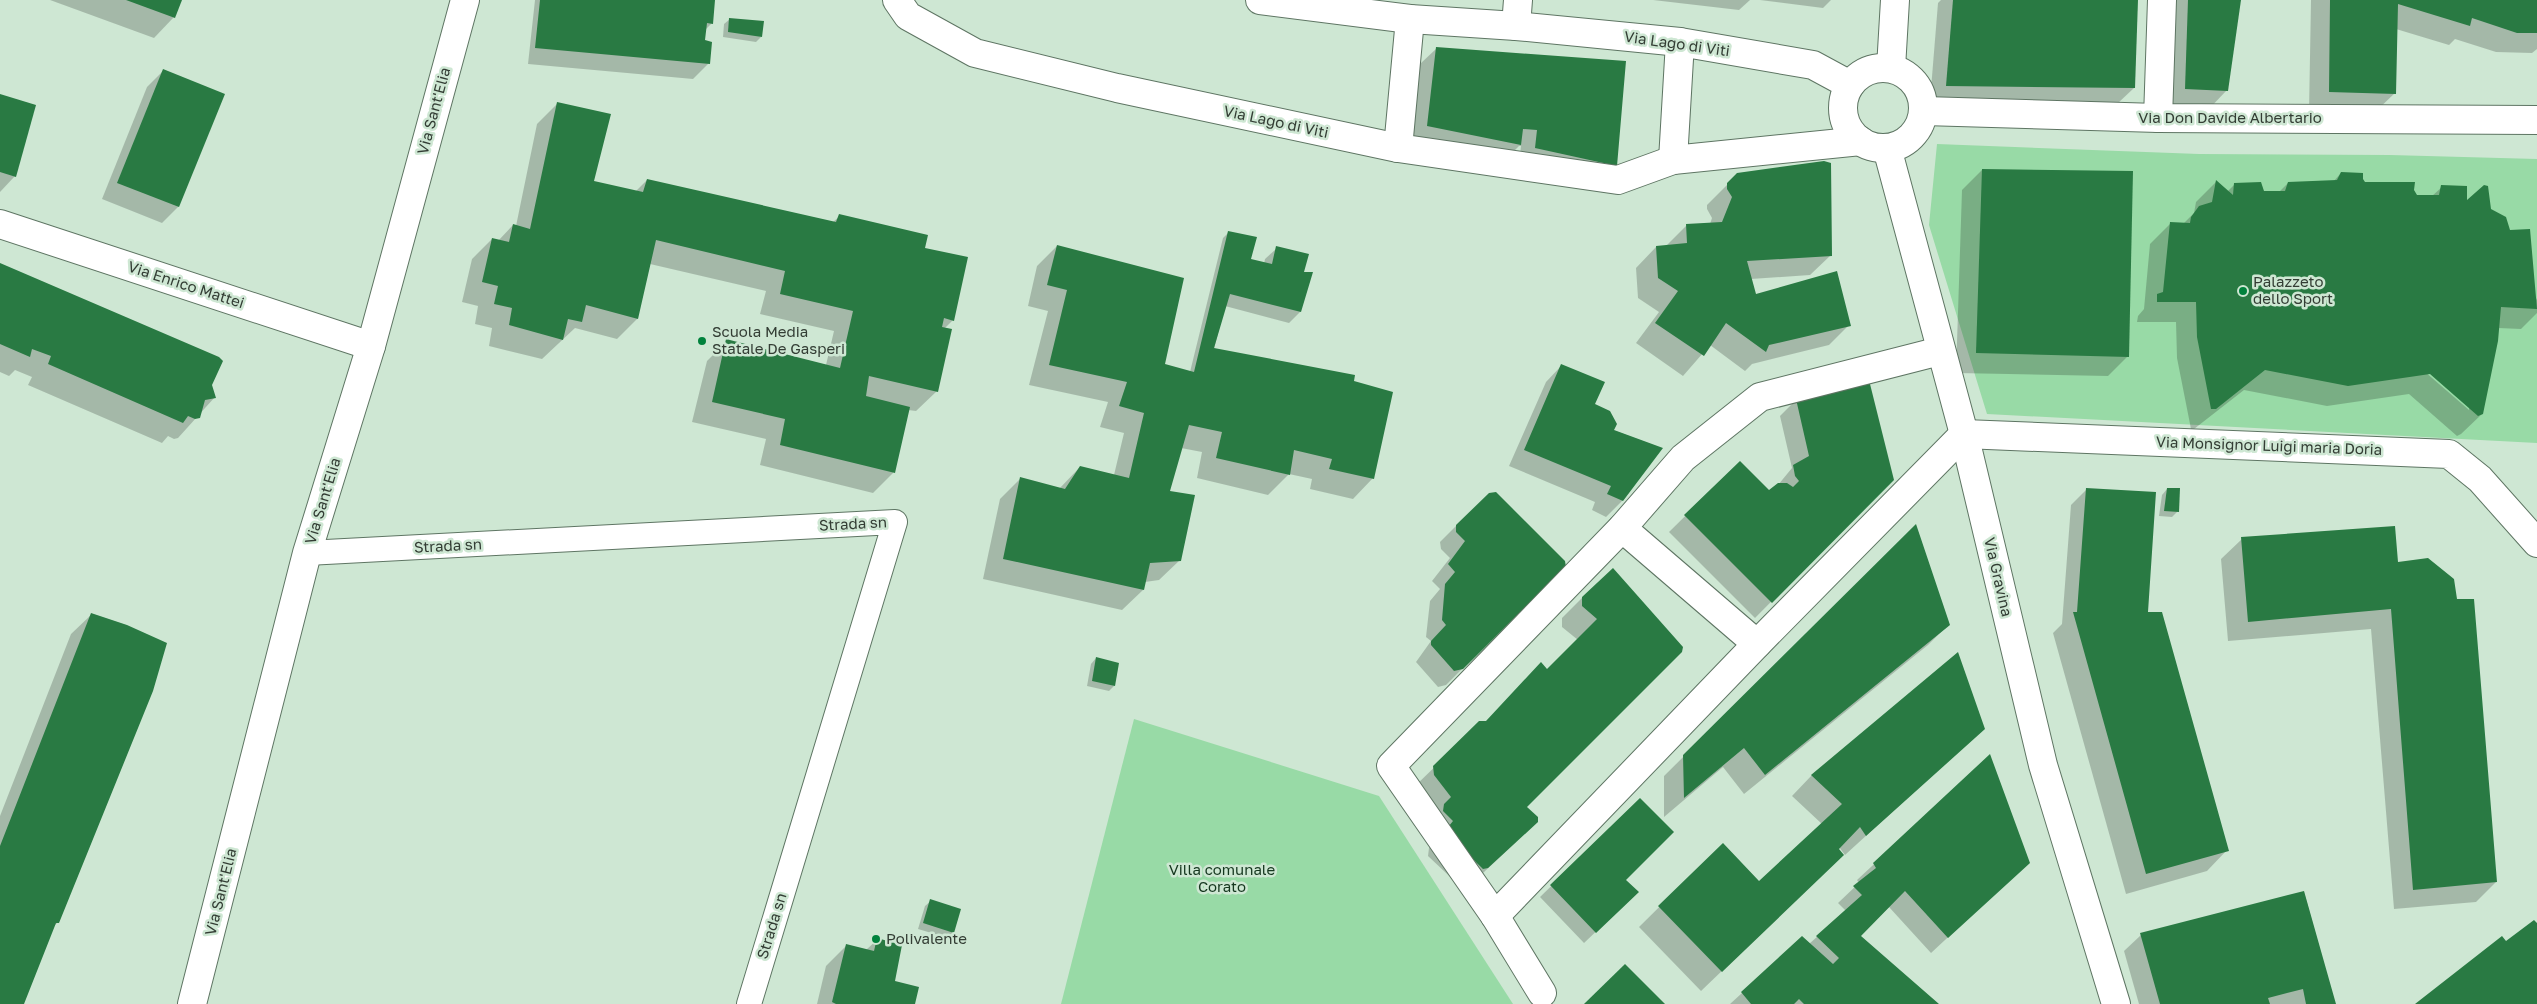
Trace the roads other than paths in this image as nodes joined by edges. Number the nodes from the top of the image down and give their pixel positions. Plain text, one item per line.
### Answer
1 (464, 0) edge
2 (897, 0) edge
3 (1260, 0) edge
4 (1895, 0) edge
5 (2162, 0) edge
6 (1517, 13) edge
7 (1410, 20) junction
8 (1680, 42) junction
9 (1891, 68) junction
10 (1850, 85) junction
11 (1924, 111) junction
12 (2158, 118) junction
13 (2537, 120) edge
14 (1861, 141) junction
15 (1398, 148) junction
16 (1887, 148) junction
17 (1673, 160) junction
18 (0, 224) edge
19 (371, 346) junction
20 (1940, 352) junction
21 (1964, 434) junction
22 (1622, 528) junction
23 (2537, 543) edge
24 (307, 553) junction
25 (1757, 644) junction
26 (1495, 916) junction
27 (1542, 993) dead end
28 (192, 1004) edge
29 (749, 1004) edge
30 (2116, 1004) edge

1 - 19 street, Via Sant'Elia
2 - 15 street, Via Lago di Viti
3 - 7 street, Via Lago di Viti
4 - 9 street
5 - 12 street
6 - 7 street, Via Lago di Viti
6 - 8 street, Via Lago di Viti
7 - 15 street
8 - 10 street, Via Lago di Viti
8 - 17 street
9 - 10 street
9 - 11 street
10 - 14 street
11 - 12 street, Via Don Davide Albertario
11 - 16 street
12 - 13 street, Via Don Davide Albertario
14 - 16 street
14 - 17 street, Via Lago di Viti
15 - 17 street, Via Lago di Viti
16 - 20 street, Via Gravina
18 - 19 street, Via Enrico Mattei
19 - 24 street, Via Sant'Elia
20 - 21 street, Via Gravina
20 - 22 street
21 - 23 street, Via Monsignor Luigi maria Doria
21 - 25 street
21 - 30 street, Via Gravina
22 - 25 street
22 - 26 street
24 - 28 street, Via Sant'Elia
24 - 29 lane, Strada sn
25 - 26 street
26 - 27 street

